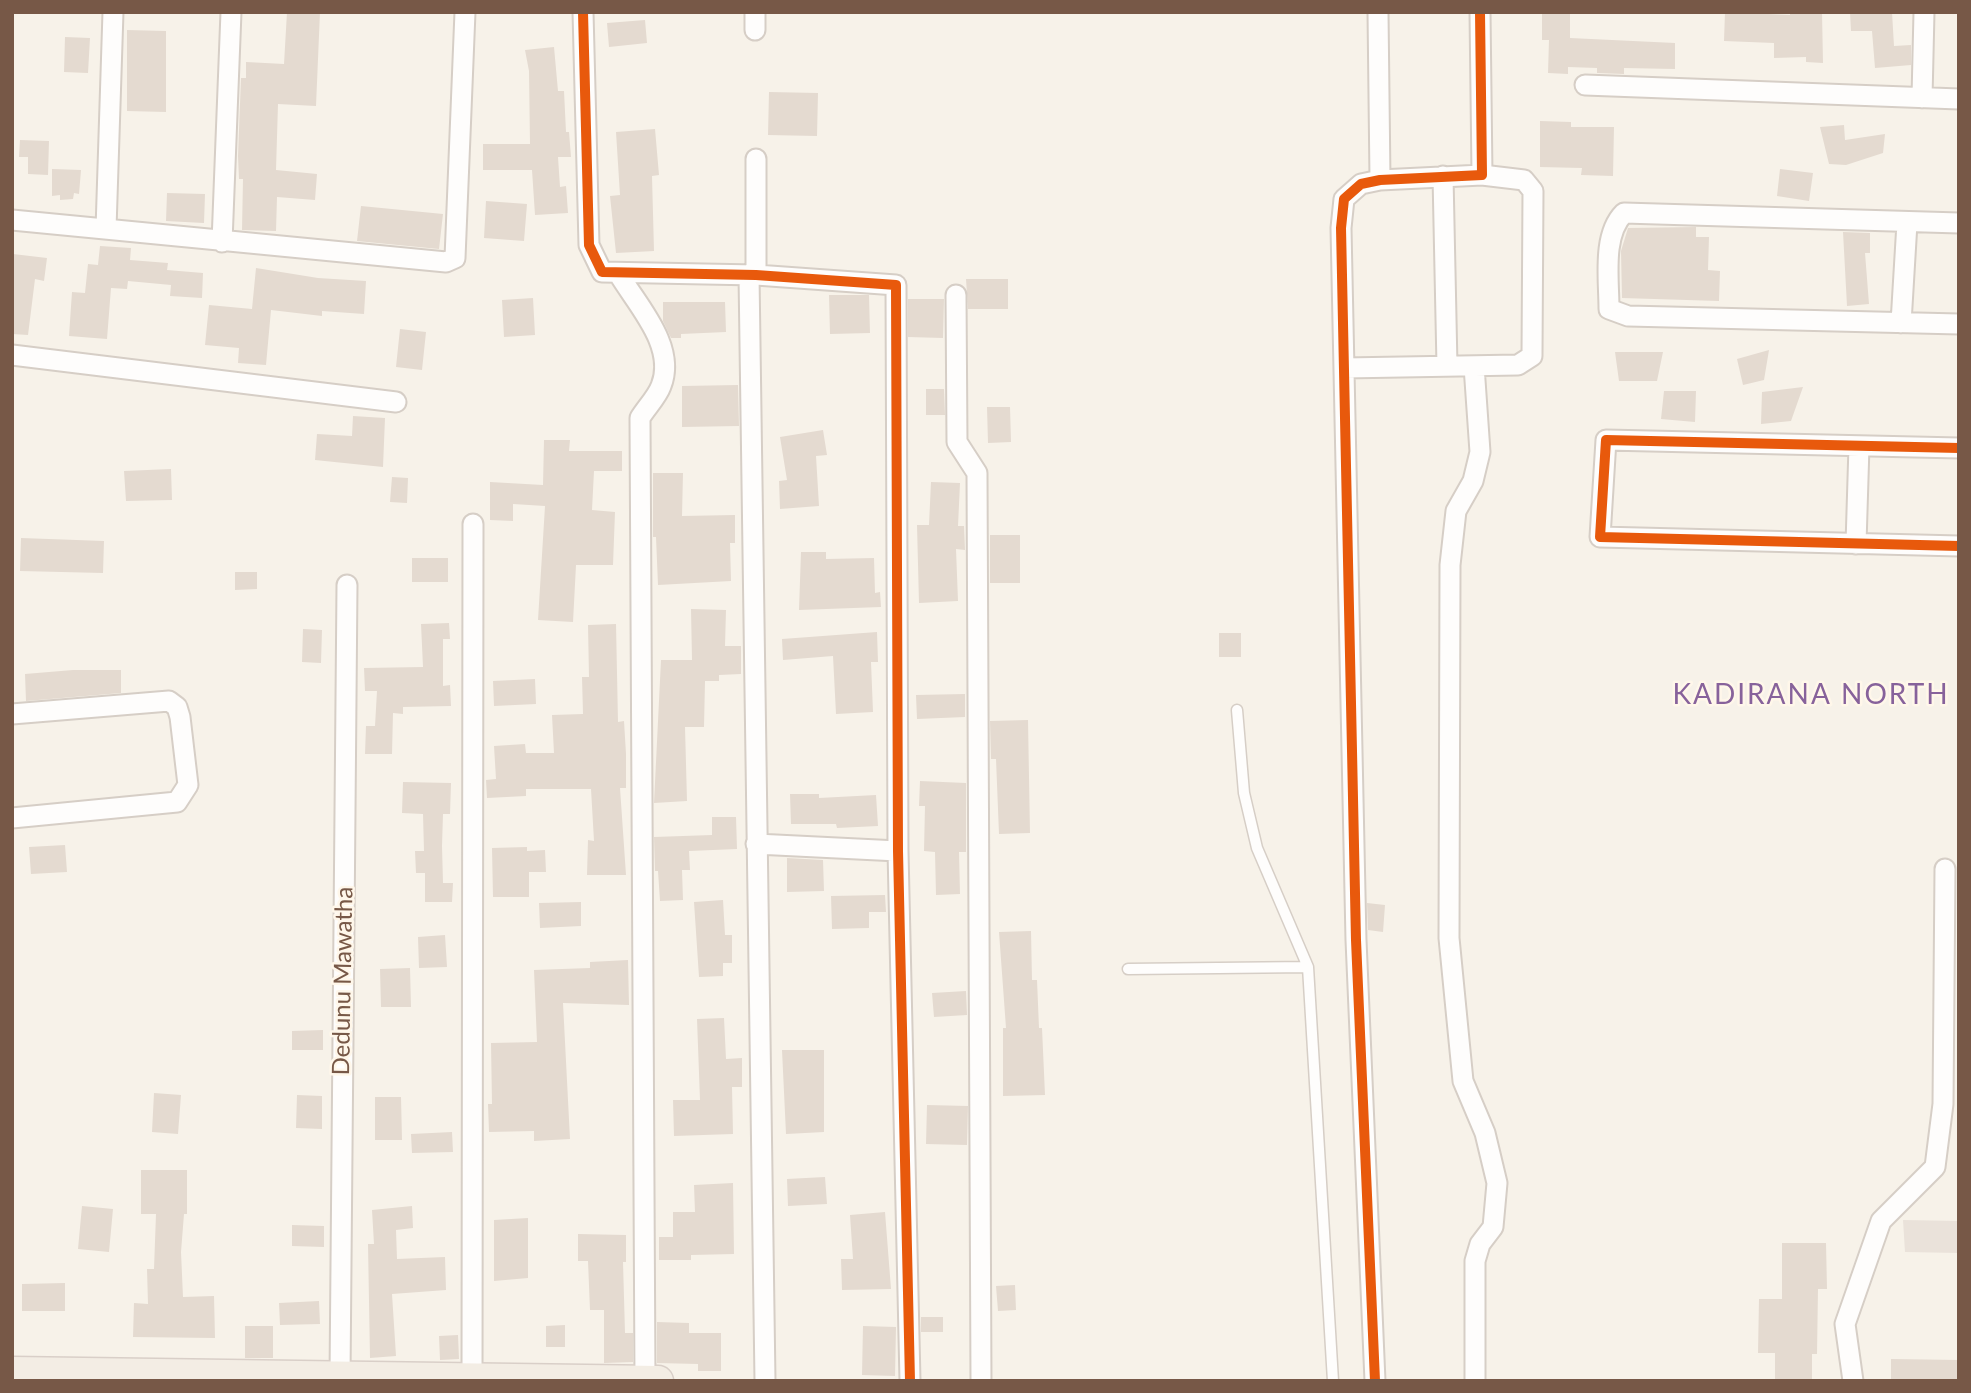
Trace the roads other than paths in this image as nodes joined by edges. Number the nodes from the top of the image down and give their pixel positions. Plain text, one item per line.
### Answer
1 (113, 12) edge
2 (231, 12) edge
3 (466, 12) edge
4 (583, 12) edge
5 (1378, 12) edge
6 (1480, 12) edge
7 (1924, 12) edge
8 (1585, 85) dead end
9 (1922, 98) junction
10 (1959, 99) edge
11 (756, 159) dead end
12 (1482, 174) junction
13 (1443, 176) junction
14 (1380, 180) junction
15 (12, 220) edge
16 (1906, 223) junction
17 (1959, 223) edge
18 (106, 229) junction
19 (222, 242) junction
20 (618, 273) junction
21 (753, 275) junction
22 (956, 295) dead end
23 (1901, 323) junction
24 (1959, 324) edge
25 (12, 355) edge
26 (1447, 366) junction
27 (1474, 366) junction
28 (1344, 368) junction
29 (396, 402) dead end
30 (1859, 446) junction
31 (1959, 448) edge
32 (472, 524) dead end
33 (1856, 544) junction
34 (1959, 546) edge
35 (347, 585) dead end
36 (1237, 710) dead end
37 (12, 714) edge
38 (12, 818) edge
39 (756, 844) junction
40 (898, 850) junction
41 (1945, 869) dead end
42 (1308, 967) junction
43 (1128, 970) dead end
44 (12, 1372) edge
45 (340, 1377) junction
46 (472, 1378) junction
47 (645, 1381) edge
48 (659, 1381) edge
49 (765, 1381) edge
50 (910, 1381) edge
51 (981, 1381) edge
52 (1333, 1381) edge
53 (1376, 1381) edge
54 (1475, 1381) edge
55 (1853, 1381) edge

1 - 18 street
2 - 19 street
3 - 19 street
4 - 20 street
5 - 14 street
6 - 12 street
7 - 9 street
8 - 9 street
9 - 10 street
11 - 21 street
12 - 13 street
12 - 27 street
13 - 14 street
13 - 26 street
14 - 28 street
15 - 18 street
16 - 17 street
16 - 23 street
16 - 23 street
18 - 19 street
20 - 21 street
20 - 47 street
21 - 39 street
21 - 40 street
22 - 51 street
23 - 24 street
25 - 29 street
26 - 27 street
26 - 28 street
27 - 54 street
28 - 53 street
30 - 31 street
30 - 33 street
30 - 33 street
32 - 46 street
33 - 34 street
35 - 45 street, Dedunu Mawatha
36 - 42 lane
37 - 38 street
39 - 40 street
39 - 49 street
40 - 50 street
41 - 55 street
42 - 43 lane
42 - 52 lane
44 - 45 main road
45 - 46 main road
46 - 47 main road
47 - 48 main road

